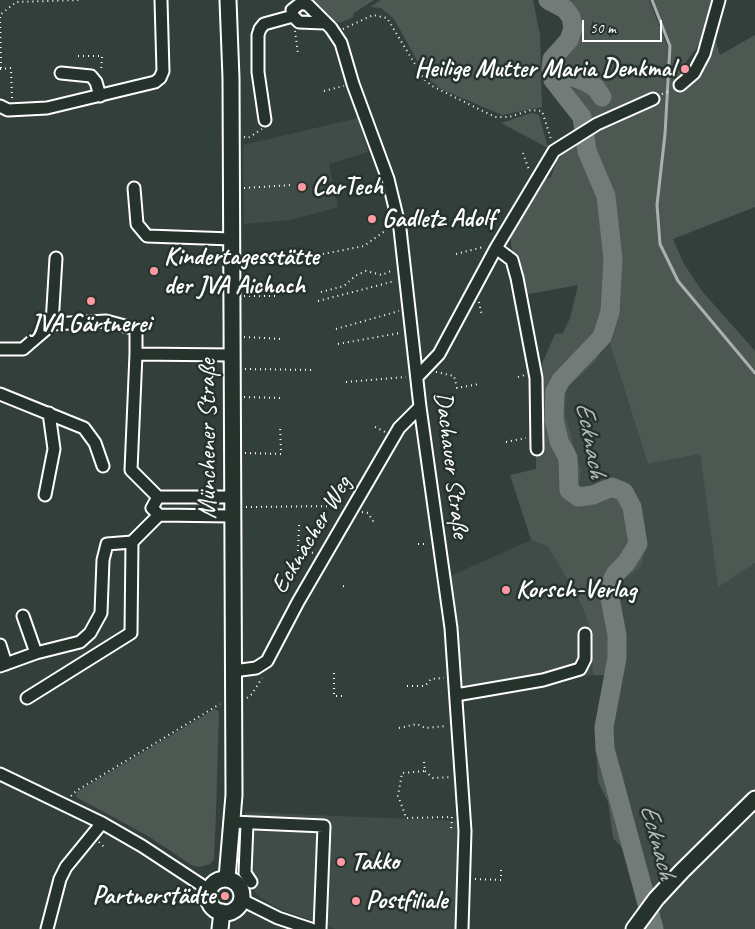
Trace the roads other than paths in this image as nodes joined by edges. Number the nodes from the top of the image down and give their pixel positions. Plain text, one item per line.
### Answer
1 (162, 0) edge
2 (228, 0) edge
3 (719, 0) edge
4 (293, 16) junction
5 (324, 23) junction
6 (60, 74) dead end
7 (680, 86) road end
8 (100, 96) junction
9 (653, 99) road end
10 (0, 106) edge
11 (265, 120) road end
12 (134, 188) dead end
13 (232, 239) junction
14 (497, 246) junction
15 (56, 258) dead end
16 (52, 324) junction
17 (0, 348) edge
18 (136, 354) junction
19 (232, 362) junction
20 (417, 377) junction
21 (0, 394) edge
22 (420, 407) junction
23 (49, 413) junction
24 (537, 449) dead end
25 (102, 466) dead end
26 (44, 495) dead end
27 (158, 497) junction
28 (235, 507) junction
29 (159, 515) junction
30 (132, 542) junction
31 (23, 616) dead end
32 (585, 634) dead end
33 (0, 645) edge
34 (36, 653) junction
35 (3, 665) edge
36 (233, 671) junction
37 (456, 695) junction
38 (27, 698) dead end
39 (0, 774) edge
40 (755, 799) edge
41 (102, 823) junction
42 (240, 823) junction
43 (227, 878) junction
44 (252, 882) dead end
45 (209, 890) junction
46 (242, 900) junction
47 (222, 912) junction
48 (637, 924) edge
49 (317, 927) edge
50 (48, 929) edge
51 (220, 929) edge
52 (462, 929) edge

1 - 8 street
2 - 13 main road, Münchener Straße
3 - 7 street
4 - 5 street
4 - 5 street, Dachauer Straße
4 - 11 street, Dachauer Straße
5 - 20 street, Dachauer Straße
6 - 8 street
8 - 10 street
9 - 14 street
12 - 13 street
13 - 19 main road, Münchener Straße
14 - 20 street
14 - 24 street
15 - 16 street
16 - 17 street
16 - 18 street
18 - 19 street
18 - 27 street
19 - 28 main road, Münchener Straße
20 - 22 street, Dachauer Straße
21 - 23 street
22 - 36 street, Ecknacher Weg
22 - 37 street, Dachauer Straße
23 - 25 street
23 - 26 street
27 - 28 street
27 - 29 street
28 - 29 street
28 - 36 main road, Münchener Straße
29 - 30 street
30 - 34 street
30 - 38 street
31 - 34 street
32 - 37 street
33 - 35 street
34 - 35 street
36 - 42 main road, Münchener Straße
37 - 52 street, Dachauer Straße
39 - 41 street
40 - 48 main road
41 - 45 street
41 - 50 street
42 - 43 main road, Münchener Straße
42 - 44 street
42 - 49 street
43 - 45 main road
43 - 46 main road
45 - 47 main road
46 - 47 main road
46 - 49 street
47 - 51 main road

